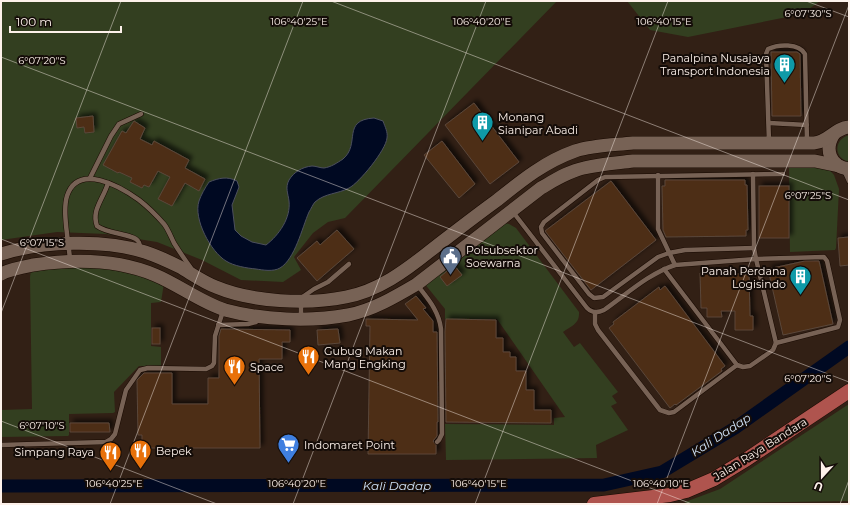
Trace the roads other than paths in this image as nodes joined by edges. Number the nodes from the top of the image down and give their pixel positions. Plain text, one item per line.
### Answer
1 (141, 114) dead end
2 (769, 123) junction
3 (807, 125) junction
4 (849, 127) edge
5 (834, 134) junction
6 (633, 143) junction
7 (769, 143) junction
8 (807, 143) junction
9 (578, 150) junction
10 (634, 161) junction
11 (582, 168) junction
12 (844, 168) edge
13 (753, 174) junction
14 (783, 174) dead end
15 (658, 176) junction
16 (90, 178) junction
17 (849, 181) edge
18 (108, 183) junction
19 (501, 196) junction
20 (512, 211) junction
21 (69, 244) junction
22 (754, 248) junction
23 (142, 251) junction
24 (669, 253) junction
25 (1, 254) edge
26 (756, 260) junction
27 (70, 262) junction
28 (348, 264) dead end
29 (675, 265) junction
30 (664, 269) junction
31 (1, 274) edge
32 (197, 277) junction
33 (417, 284) junction
34 (300, 301) junction
35 (224, 309) junction
36 (595, 312) junction
37 (259, 316) junction
38 (301, 319) junction
39 (218, 325) junction
40 (776, 343) junction
41 (737, 365) junction
42 (849, 391) edge
43 (437, 442) dead end
44 (1, 445) edge
45 (594, 504) edge

1 - 16 lane
2 - 3 lane
2 - 3 lane
2 - 7 lane
3 - 8 lane
4 - 5 street
5 - 8 street
5 - 12 street
6 - 7 street
6 - 9 street
6 - 10 street
7 - 8 street
9 - 11 street
9 - 19 street
10 - 11 street
10 - 12 street
11 - 20 street
12 - 17 lane
13 - 14 lane
13 - 15 lane
13 - 22 lane
15 - 24 lane
15 - 24 lane
16 - 18 lane
16 - 21 lane
18 - 23 lane
18 - 32 lane
19 - 20 street
19 - 34 street
20 - 33 street
20 - 36 lane
21 - 23 street
21 - 25 street
21 - 27 lane
22 - 24 lane
22 - 26 lane
23 - 32 street
24 - 29 lane
26 - 29 lane
26 - 40 lane
26 - 40 lane
27 - 31 street
27 - 35 street
28 - 34 lane
29 - 30 lane
30 - 36 lane
30 - 41 lane
32 - 34 street
33 - 38 street
33 - 43 lane
34 - 38 lane
35 - 37 street
35 - 39 lane
36 - 41 lane
37 - 38 street
37 - 39 lane
39 - 44 lane
40 - 41 lane
42 - 45 main road, Jalan Raya Bandara

